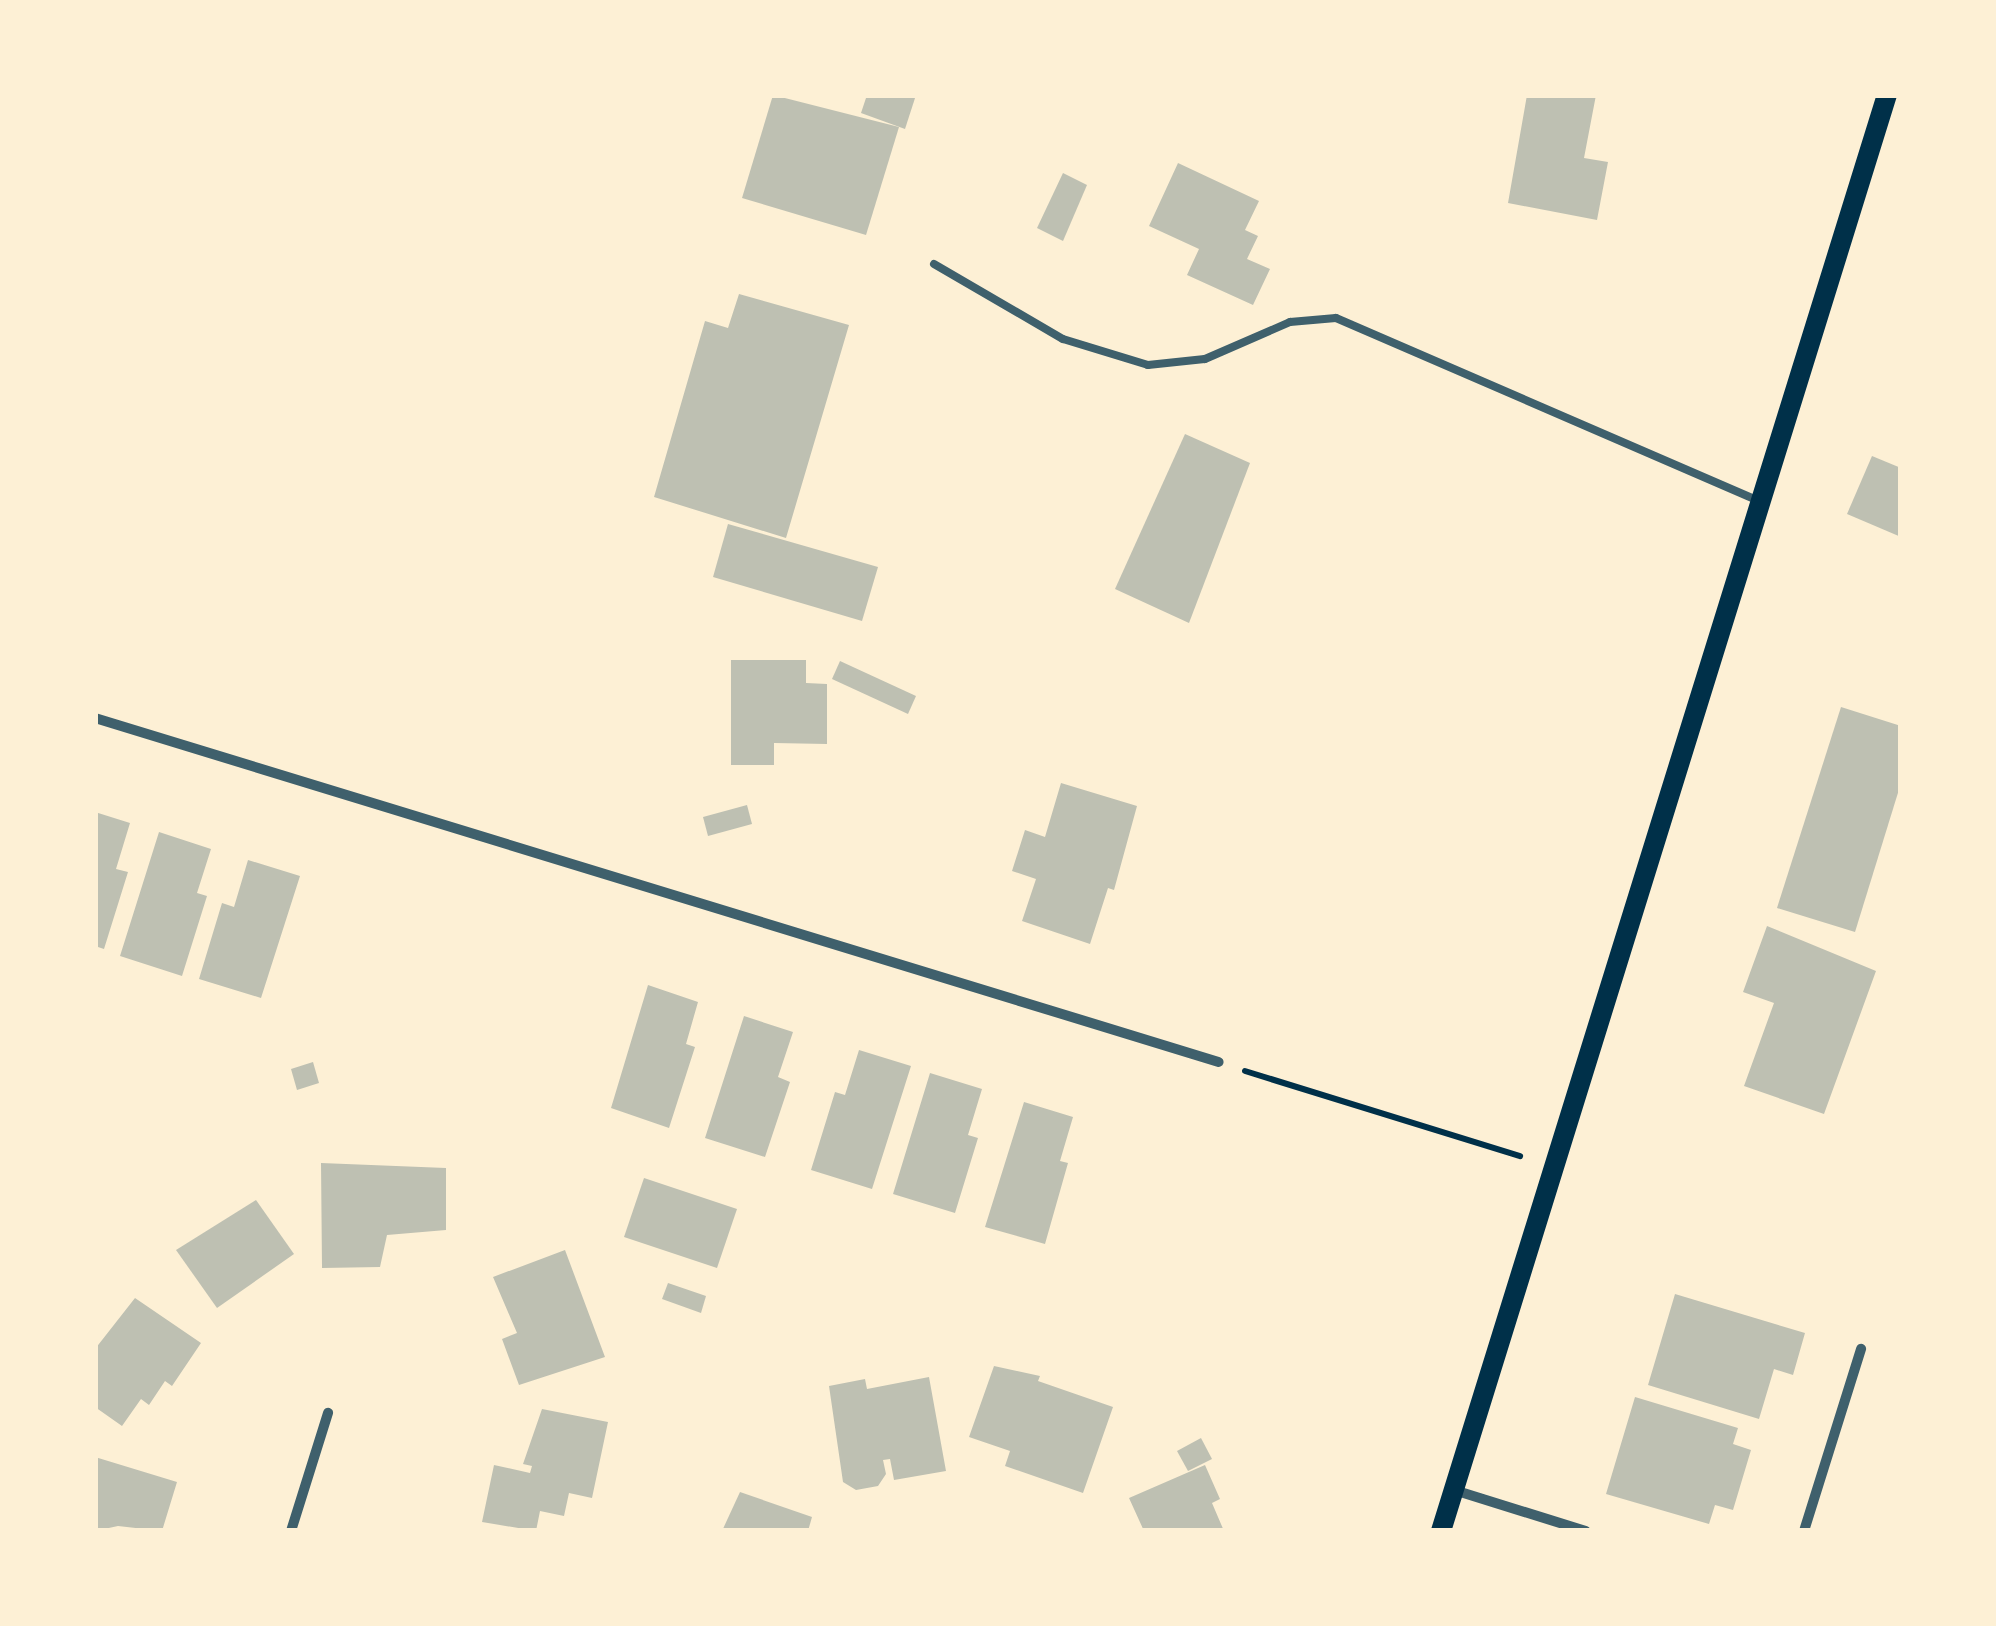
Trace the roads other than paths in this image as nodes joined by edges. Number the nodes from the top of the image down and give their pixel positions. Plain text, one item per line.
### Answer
1 (1891, 100) edge
2 (934, 264) dead end
3 (1761, 502) junction
4 (95, 718) edge
5 (1219, 1062) road end
6 (1861, 1348) dead end
7 (328, 1413) dead end
8 (1454, 1490) junction
9 (291, 1531) edge
10 (1441, 1531) edge
11 (1586, 1531) edge
12 (1804, 1531) edge

1 - 3 main road
2 - 3 lane
3 - 8 main road
4 - 5 street
6 - 12 street
7 - 9 street
8 - 10 main road
8 - 11 street

